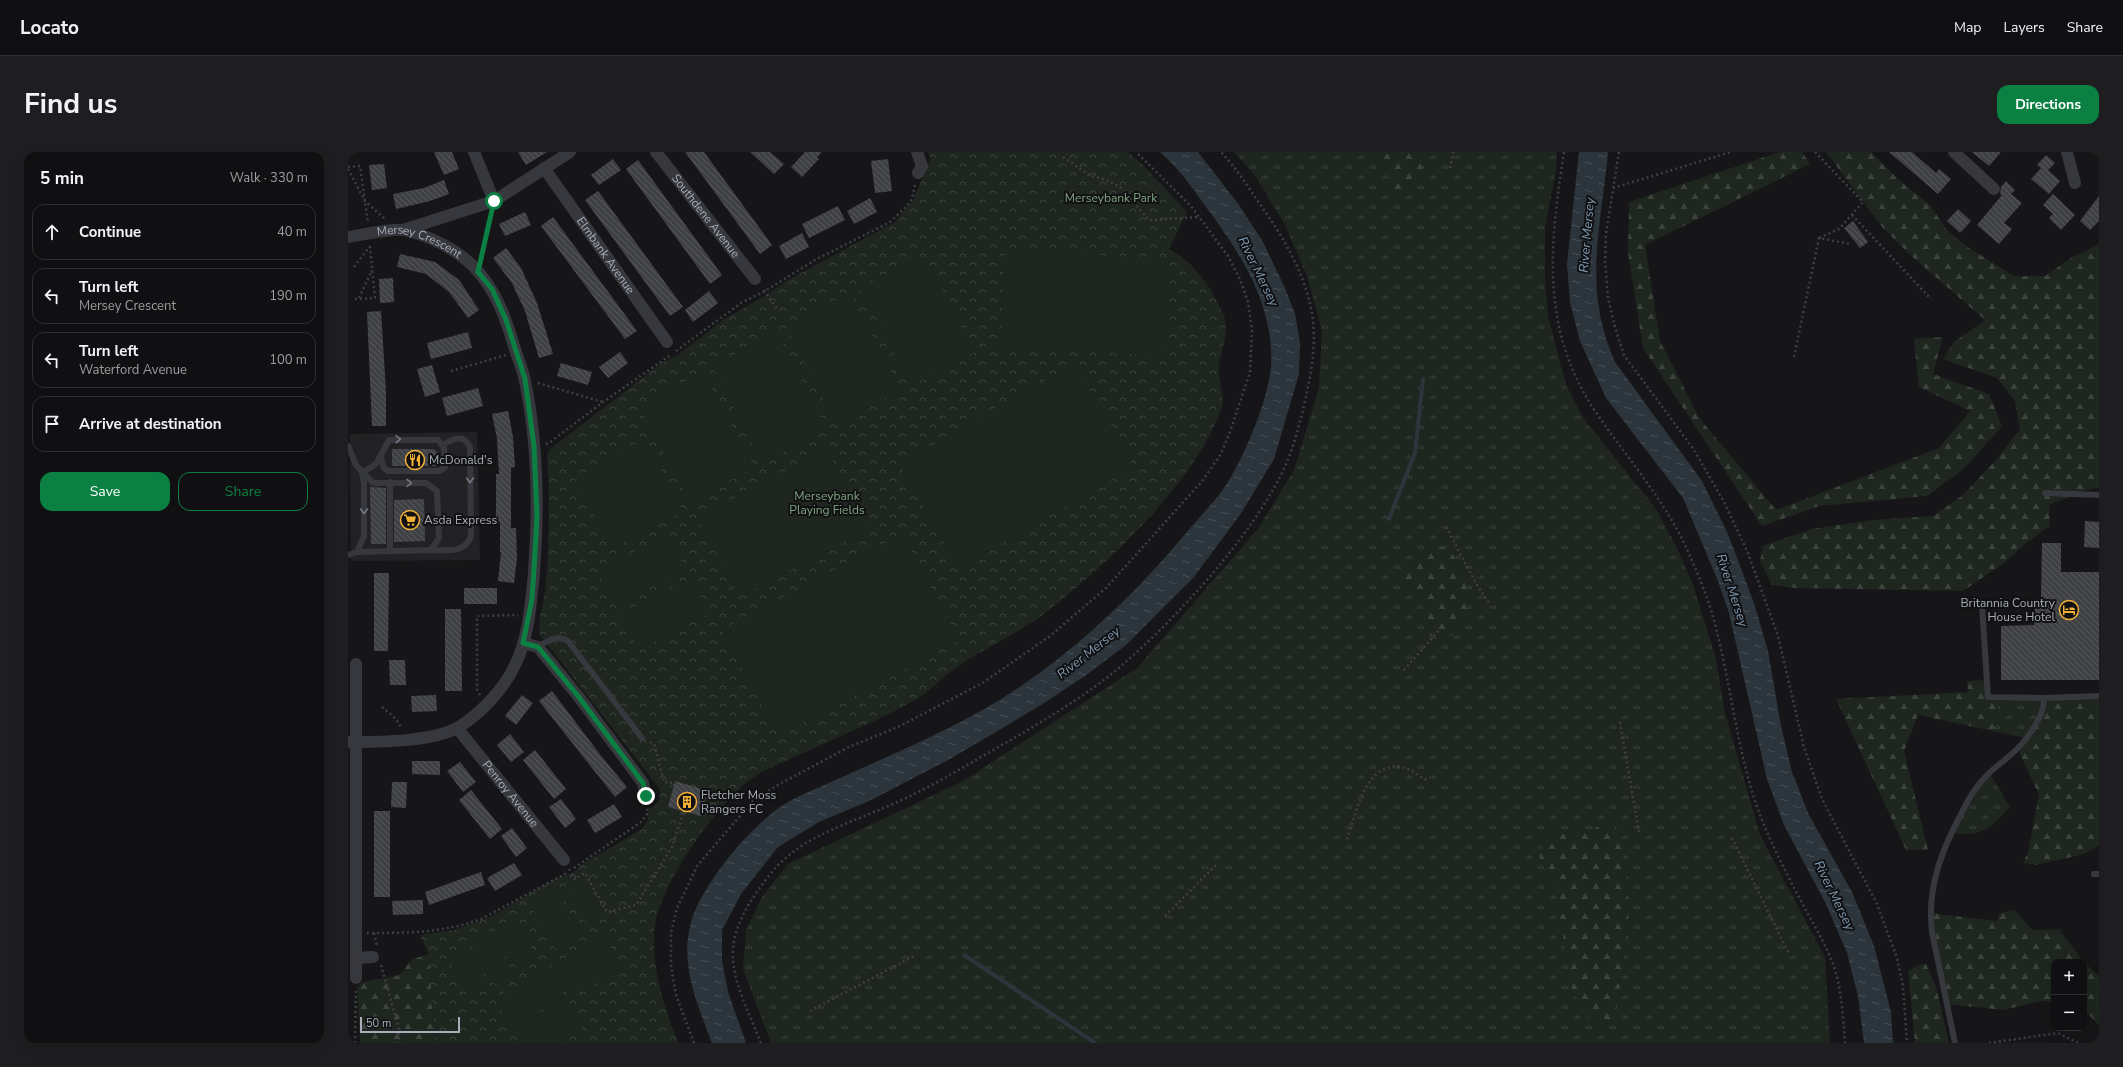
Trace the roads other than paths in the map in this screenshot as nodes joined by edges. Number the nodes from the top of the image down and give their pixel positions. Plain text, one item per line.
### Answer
1 (474, 152) edge
2 (570, 152) edge
3 (656, 152) edge
4 (917, 152) edge
5 (1954, 152) edge
6 (2068, 152) edge
7 (544, 168) junction
8 (918, 173) road end
9 (2075, 184) dead end
10 (1994, 189) dead end
11 (494, 201) junction
12 (397, 231) junction
13 (348, 237) edge
14 (755, 279) dead end
15 (667, 342) dead end
16 (443, 444) junction
17 (348, 446) edge
18 (381, 457) junction
19 (362, 473) junction
20 (390, 482) junction
21 (2045, 493) dead end
22 (2099, 495) edge
23 (431, 550) junction
24 (390, 551) junction
25 (357, 552) junction
26 (348, 555) edge
27 (1982, 605) dead end
28 (523, 643) junction
29 (538, 647) junction
30 (356, 664) dead end
31 (2099, 696) edge
32 (2044, 698) junction
33 (457, 728) junction
34 (642, 738) road end
35 (351, 742) edge
36 (646, 796) road end
37 (564, 860) dead end
38 (377, 956) road end
39 (356, 958) junction
40 (356, 978) road end
41 (1955, 1043) edge

1 - 11 street
2 - 7 street
3 - 14 street, Southdene Avenue
4 - 8 street
5 - 10 street
6 - 9 street
7 - 11 street
7 - 15 street, Elmbank Avenue
11 - 12 street
12 - 13 street, Mersey Crescent
12 - 28 street, Mersey Crescent
18 -> 16 lane
16 - 18 lane
16 -> 23 lane
17 - 19 lane
18 - 19 lane
19 - 20 lane
19 -> 25 lane
20 -> 23 lane
20 - 24 lane
21 - 22 lane
23 - 24 lane
24 - 25 lane
25 - 26 lane
27 - 32 lane
28 - 29 street
28 - 33 street, Mersey Crescent
29 - 34 lane
29 - 36 street
30 - 35 street
31 - 32 lane
32 - 41 lane
33 - 35 street, Mersey Crescent
33 - 37 street, Penroy Avenue
35 - 39 street
38 - 39 street
39 - 40 street

